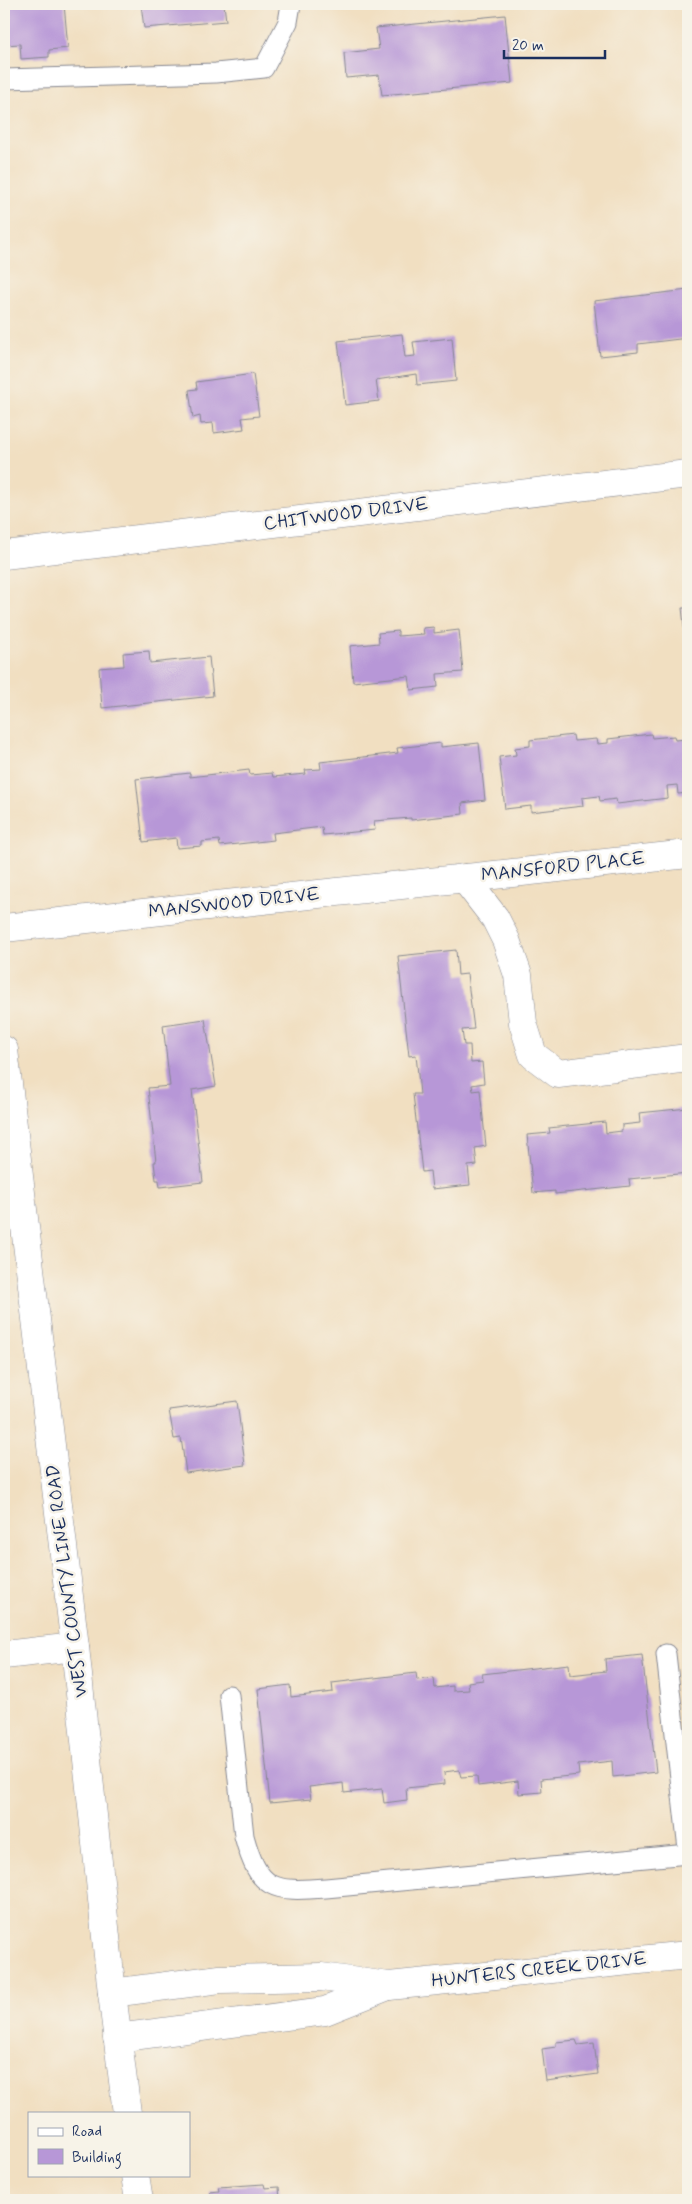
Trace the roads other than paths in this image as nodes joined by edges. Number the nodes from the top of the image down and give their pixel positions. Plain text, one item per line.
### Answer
1 (290, 4) edge
2 (4, 79) edge
3 (688, 474) edge
4 (4, 555) edge
5 (688, 854) edge
6 (464, 878) junction
7 (4, 928) edge
8 (4, 1050) edge
9 (688, 1058) edge
10 (75, 1647) junction
11 (666, 1654) dead end
12 (4, 1655) edge
13 (229, 1695) dead end
14 (688, 1849) edge
15 (688, 1854) edge
16 (688, 1955) edge
17 (389, 1986) junction
18 (112, 1993) junction
19 (117, 2038) junction
20 (127, 2112) edge
21 (135, 2176) edge
22 (138, 2200) edge

1 - 2 lane
3 - 4 street, CHITWOOD DRIVE
5 - 6 street, MANSFORD PLACE
6 - 7 street, MANSWOOD DRIVE
6 - 9 street, MANSFORD PLACE
8 - 10 street, WEST COUNTY LINE ROAD
10 - 12 street
10 - 18 street, WEST COUNTY LINE ROAD
11 - 14 lane
13 - 15 lane
16 - 17 street, HUNTERS CREEK DRIVE
17 - 18 street, HUNTERS CREEK DRIVE
17 - 19 street, HUNTERS CREEK DRIVE
18 - 19 street, WEST COUNTY LINE ROAD
19 - 20 street, WEST COUNTY LINE ROAD
21 - 22 street

